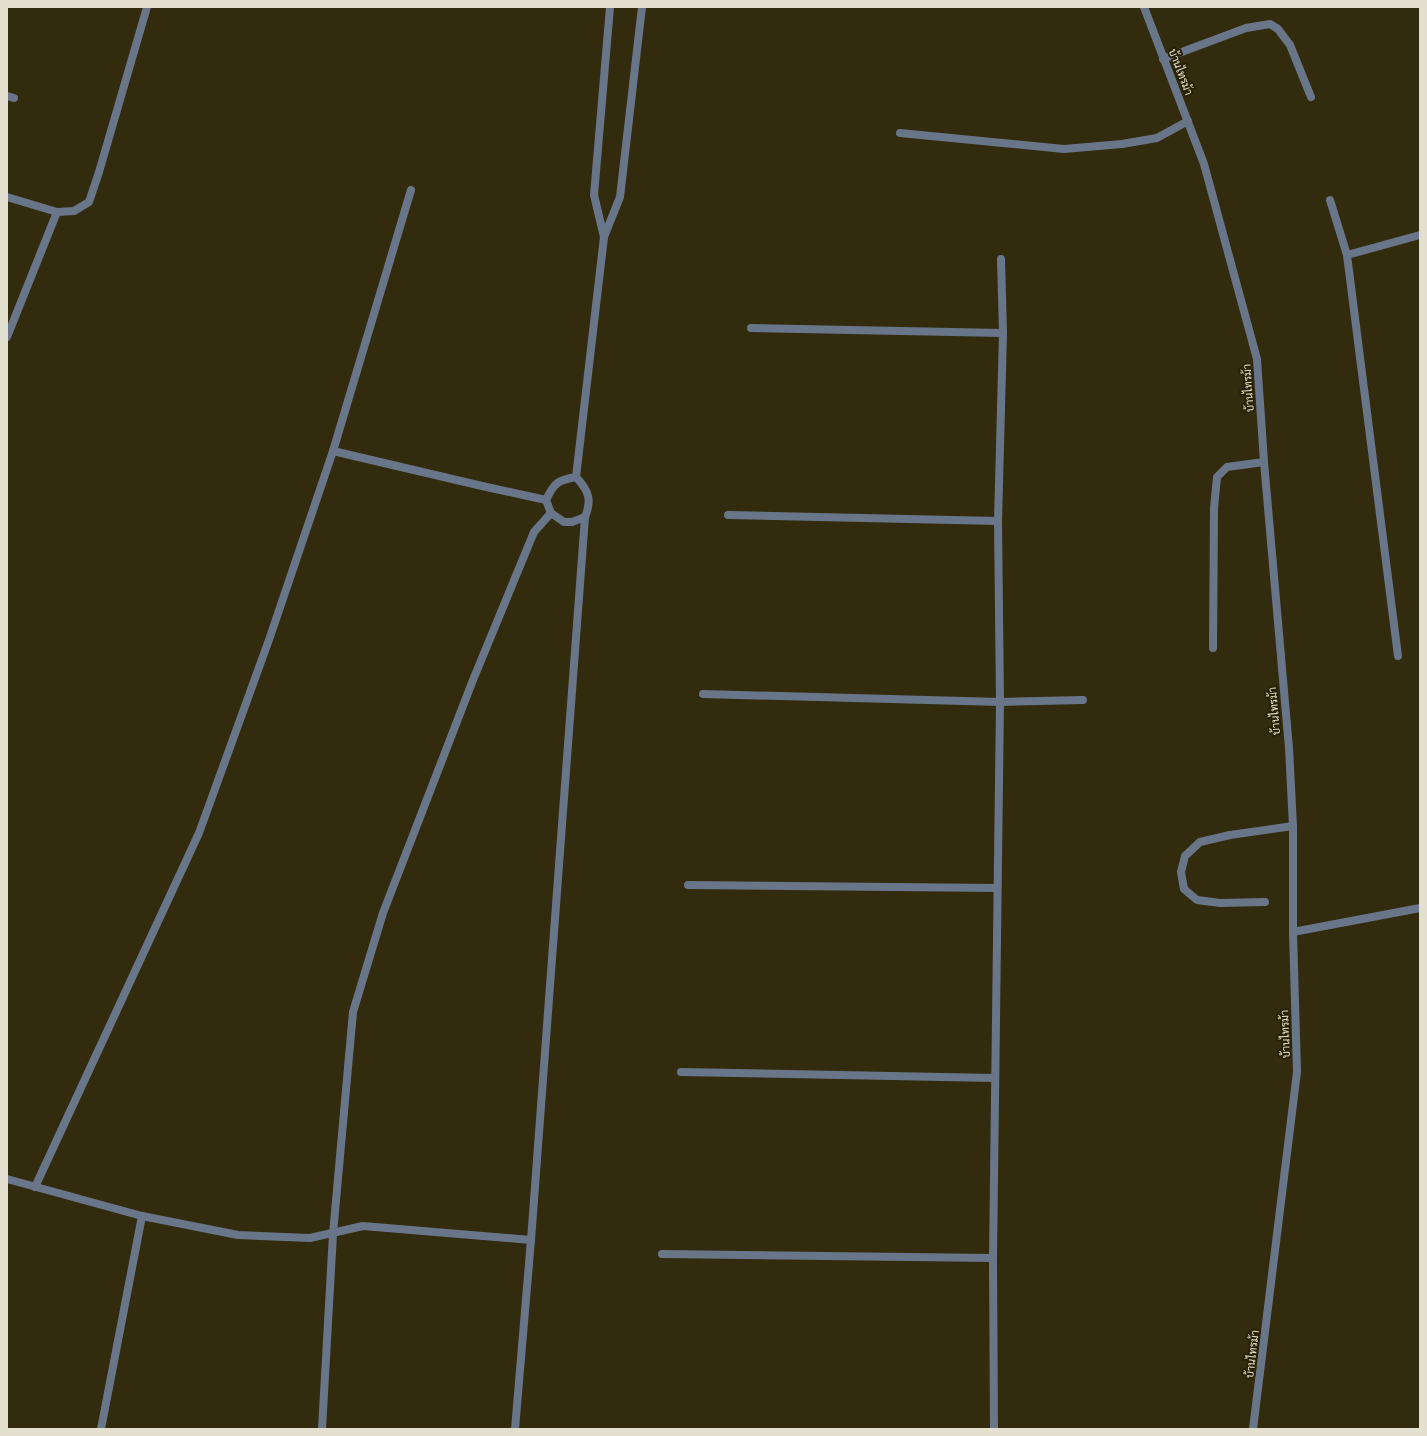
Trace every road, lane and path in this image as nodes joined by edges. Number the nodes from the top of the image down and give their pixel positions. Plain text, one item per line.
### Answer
1 (147, 7) edge
2 (610, 7) edge
3 (642, 7) edge
4 (1144, 7) edge
5 (1164, 59) junction
6 (1311, 97) dead end
7 (1188, 121) junction
8 (900, 133) dead end
9 (411, 190) dead end
10 (7, 196) edge
11 (1330, 200) dead end
12 (57, 212) junction
13 (1420, 235) edge
14 (604, 237) junction
15 (1347, 255) junction
16 (1001, 259) dead end
17 (751, 328) dead end
18 (1003, 333) junction
19 (7, 337) edge
20 (333, 451) junction
21 (1264, 462) junction
22 (576, 477) junction
23 (546, 500) junction
24 (551, 513) junction
25 (728, 514) dead end
26 (585, 517) junction
27 (998, 521) junction
28 (1213, 648) dead end
29 (1398, 656) dead end
30 (703, 694) dead end
31 (1083, 700) dead end
32 (1000, 702) junction
33 (1293, 826) junction
34 (688, 885) dead end
35 (997, 888) junction
36 (1265, 902) dead end
37 (1420, 908) edge
38 (1293, 932) junction
39 (681, 1072) dead end
40 (995, 1078) junction
41 (7, 1179) edge
42 (35, 1186) junction
43 (142, 1216) junction
44 (333, 1234) junction
45 (532, 1240) junction
46 (662, 1254) dead end
47 (993, 1258) junction
48 (101, 1429) edge
49 (322, 1429) edge
50 (515, 1429) edge
51 (994, 1429) edge
52 (1253, 1429) edge

1 - 12 street
2 - 14 street
3 - 14 street
4 - 5 street, บ้านไทรม้า
5 - 6 street
5 - 7 street, บ้านไทรม้า
7 - 8 street
7 - 21 street, บ้านไทรม้า
9 - 20 street
10 - 12 street
11 - 15 street
12 - 19 street
13 - 15 street
14 - 22 street
15 - 29 street
16 - 18 street
17 - 18 street
18 - 27 street
20 - 23 street
20 - 42 street
21 - 28 street
21 - 33 street, บ้านไทรม้า
22 - 23 street
22 - 26 street
23 - 24 street
24 - 26 street
24 - 44 street
25 - 27 street
26 - 45 street
27 - 32 street
30 - 32 street
31 - 32 street
32 - 35 street
33 - 36 street
33 - 38 street, บ้านไทรม้า
34 - 35 street
35 - 40 street
37 - 38 street
38 - 52 street, บ้านไทรม้า
39 - 40 street
40 - 47 street
41 - 42 street
42 - 43 street
43 - 44 street
43 - 48 street
44 - 45 street
44 - 49 street
45 - 50 street
46 - 47 street
47 - 51 street

